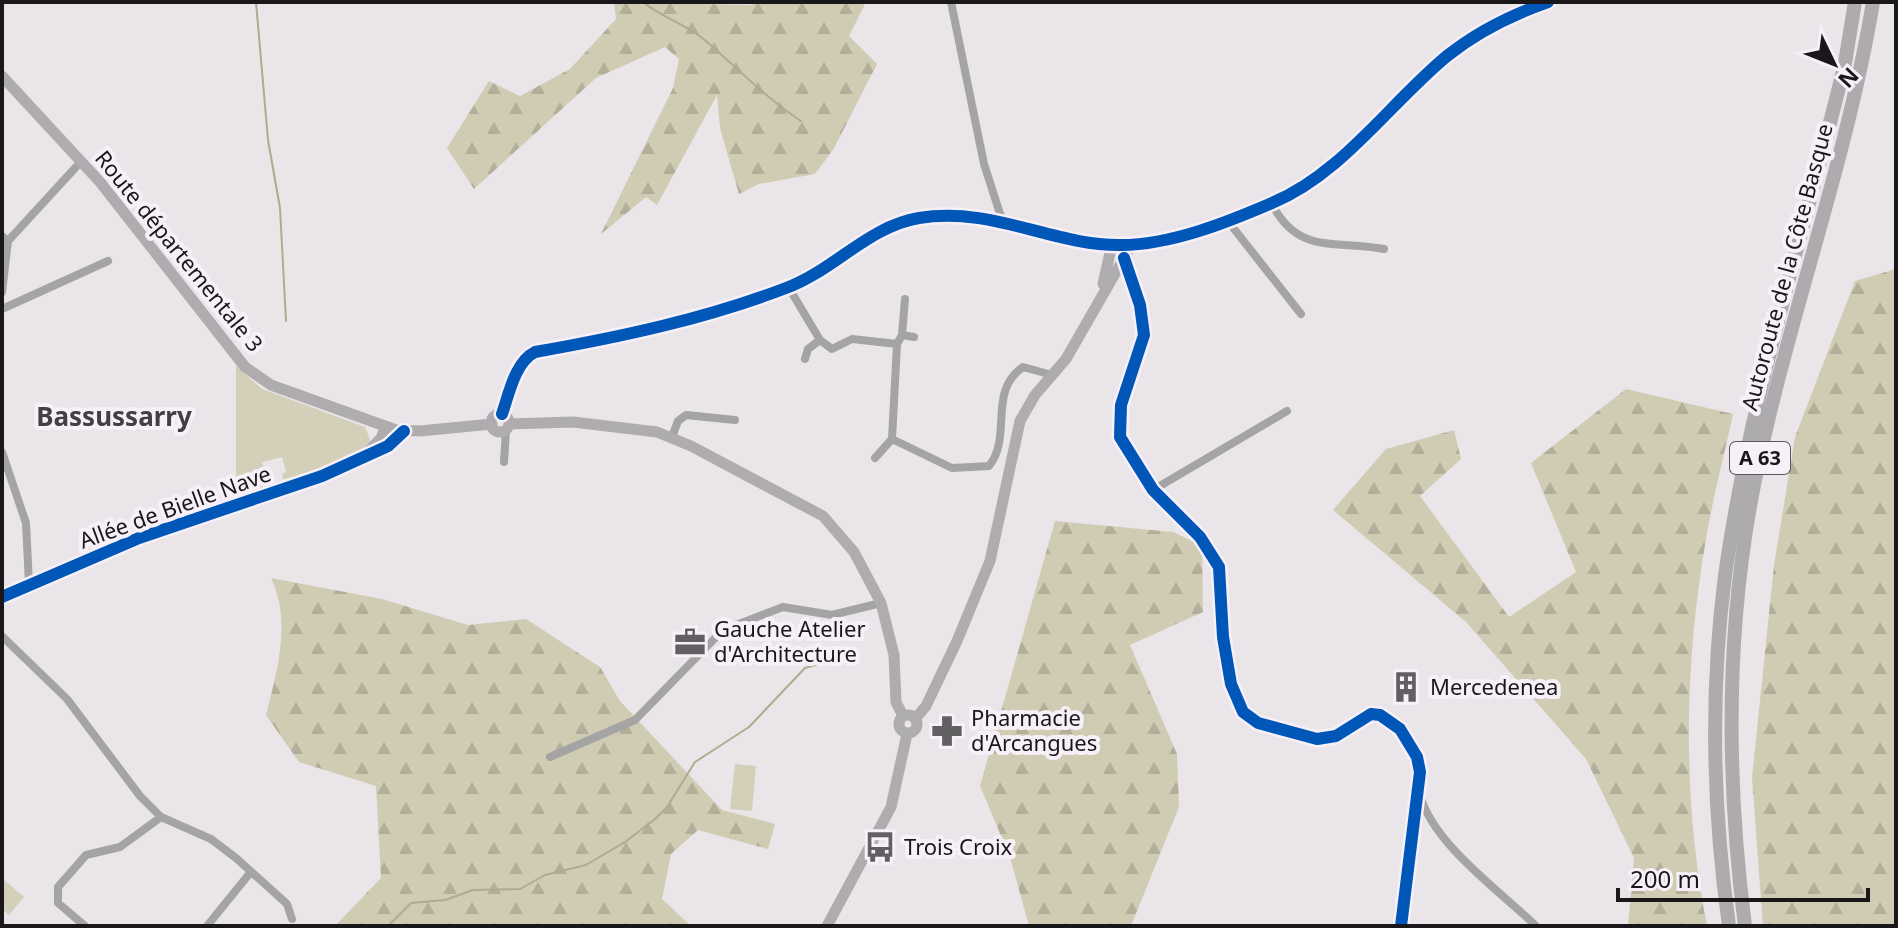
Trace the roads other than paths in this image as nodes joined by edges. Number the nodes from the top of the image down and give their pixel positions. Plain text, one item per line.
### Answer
1 (951, 2) edge
2 (1548, 2) edge
3 (1855, 2) edge
4 (1873, 2) edge
5 (2, 76) edge
6 (76, 167) dead end
7 (1272, 204) junction
8 (1002, 220) junction
9 (1227, 220) junction
10 (5, 238) edge
11 (1107, 244) junction
12 (1132, 244) junction
13 (1384, 249) dead end
14 (108, 261) dead end
15 (1117, 262) junction
16 (789, 288) junction
17 (2, 292) edge
18 (905, 299) dead end
19 (2, 309) edge
20 (1301, 314) dead end
21 (914, 337) dead end
22 (820, 340) junction
23 (899, 340) junction
24 (805, 359) dead end
25 (1052, 375) junction
26 (1287, 411) dead end
27 (735, 420) dead end
28 (506, 422) junction
29 (386, 427) junction
30 (404, 431) junction
31 (672, 437) junction
32 (892, 439) junction
33 (2, 452) edge
34 (362, 458) junction
35 (875, 458) dead end
36 (504, 462) dead end
37 (1153, 490) junction
38 (29, 584) junction
39 (2, 597) edge
40 (881, 603) junction
41 (2, 636) edge
42 (909, 718) junction
43 (550, 757) dead end
44 (1418, 790) junction
45 (161, 817) junction
46 (250, 873) junction
47 (292, 919) dead end
48 (85, 926) edge
49 (207, 926) edge
50 (827, 926) edge
51 (1401, 926) edge
52 (1536, 926) edge
53 (1729, 926) edge
54 (1745, 926) edge

1 - 8 street
2 - 7 street
3 - 53 highway, Autoroute de la Côte Basque / A 63
4 - 54 highway, Autoroute de la Côte Basque / A 63
5 - 29 street, Route départementale 3
6 - 10 street
7 - 9 street
7 - 13 street
8 - 11 street
8 - 16 street
9 - 12 street
9 - 20 street
10 - 17 street
11 - 12 street
11 - 15 street
12 - 15 street
14 - 19 street
15 - 25 street
15 - 37 street
16 - 22 street
16 - 28 street
18 - 23 street
21 - 23 street
22 - 23 street
22 - 24 street
23 - 32 street
25 - 32 street
25 - 42 street
26 - 37 street
27 - 31 street
28 - 30 street, Route départementale 3
28 - 31 street
28 - 36 street
29 - 30 street, Route départementale 3
29 - 34 street, Allée de Bielle Nave
30 - 34 street, Allée de Bielle Nave
31 - 40 street
32 - 35 street
33 - 38 street
34 - 38 street, Allée de Bielle Nave
37 - 44 street
38 - 39 street, Allée de Bielle Nave
40 - 42 street
40 - 43 street
41 - 45 street
42 - 50 street
44 - 51 street
44 - 52 street
45 - 46 street
45 - 48 street
46 - 47 street
46 - 49 street

